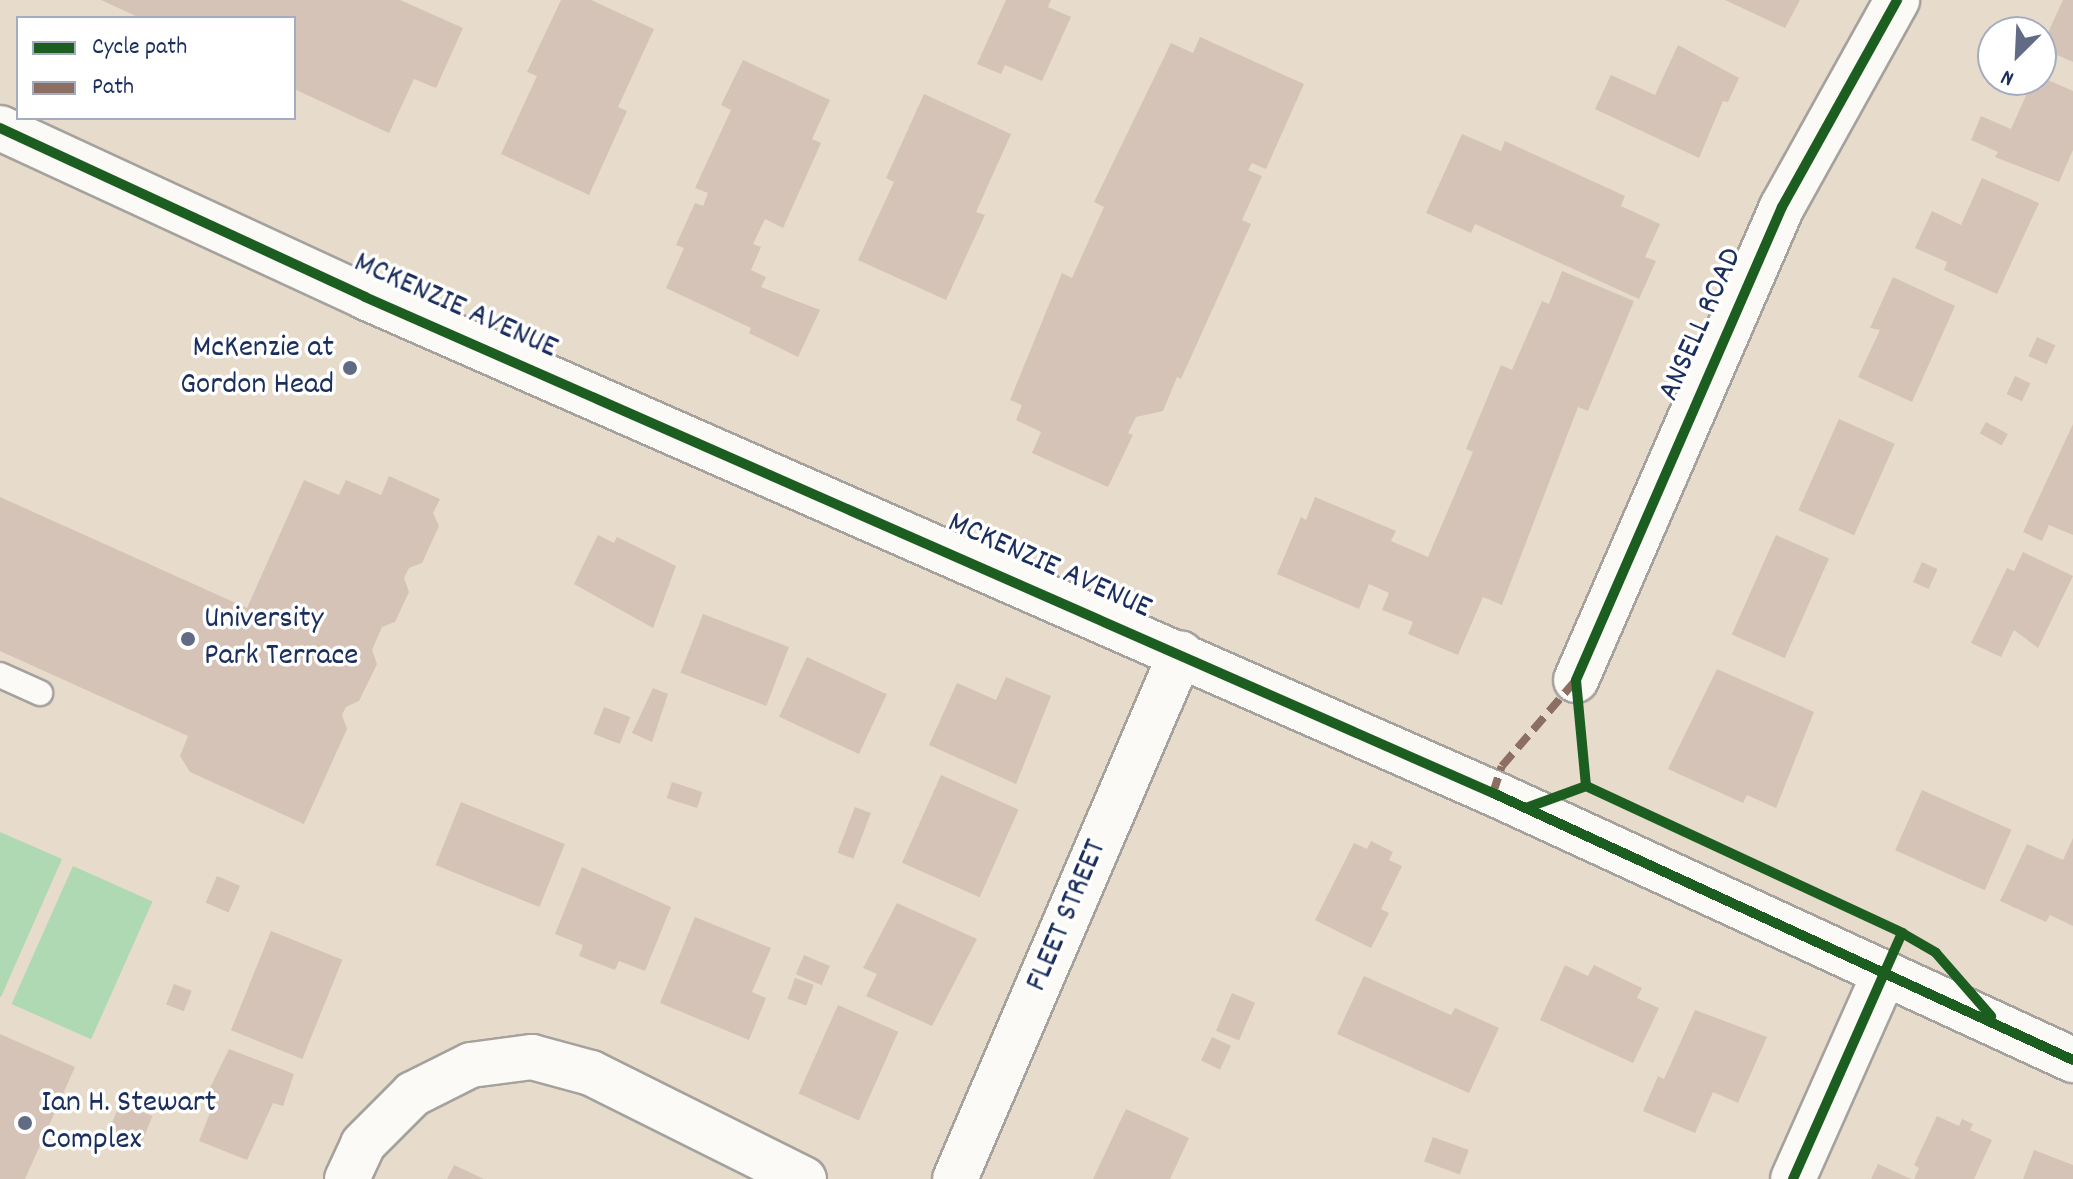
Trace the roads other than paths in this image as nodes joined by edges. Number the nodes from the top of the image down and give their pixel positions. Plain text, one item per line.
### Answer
1 (1897, 0) edge
2 (0, 98) edge
3 (12, 134) edge
4 (1181, 653) junction
5 (0, 675) edge
6 (1576, 680) dead end
7 (40, 693) dead end
8 (1884, 975) junction
9 (2073, 1060) edge
10 (347, 1179) edge
11 (804, 1179) edge
12 (955, 1179) edge
13 (1793, 1179) edge

1 - 6 main road, ANSELL ROAD
2 - 3 main road
3 - 4 main road, MCKENZIE AVENUE
4 - 8 main road, MCKENZIE AVENUE
4 - 12 main road, FLEET STREET
5 - 7 lane
8 - 9 main road, MCKENZIE AVENUE
8 - 13 main road
10 - 11 main road

